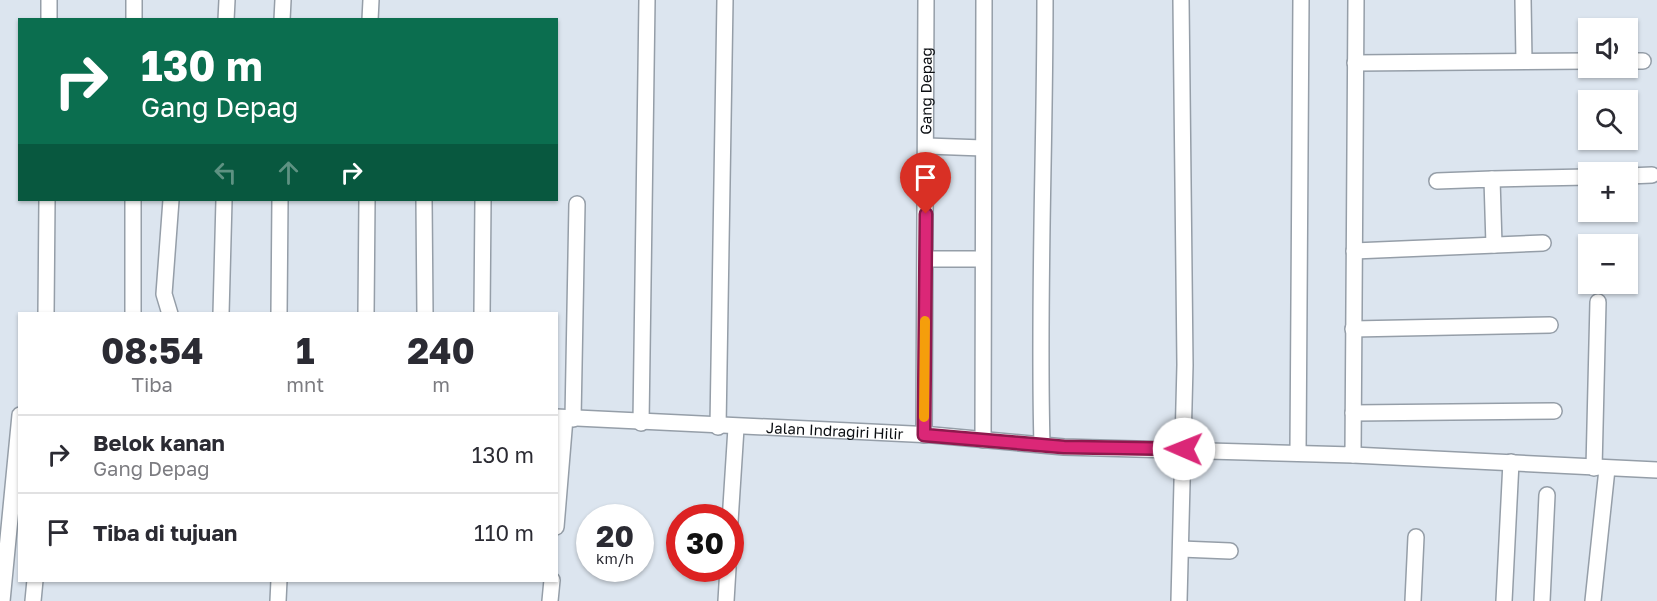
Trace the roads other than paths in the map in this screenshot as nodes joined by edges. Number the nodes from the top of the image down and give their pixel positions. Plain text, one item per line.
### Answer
1 (49, 0) edge
2 (134, 0) edge
3 (226, 0) edge
4 (283, 0) edge
5 (371, 0) edge
6 (647, 0) edge
7 (725, 0) edge
8 (926, 0) edge
9 (984, 0) edge
10 (1045, 0) edge
11 (1181, 0) edge
12 (1301, 0) edge
13 (1356, 0) edge
14 (1523, 0) edge
15 (49, 18) edge
16 (134, 18) edge
17 (226, 18) edge
18 (282, 18) edge
19 (370, 18) edge
20 (1524, 61) junction
21 (1578, 61) edge
22 (1355, 63) junction
23 (927, 146) junction
24 (983, 148) junction
25 (1652, 175) dead end
26 (1638, 176) edge
27 (1578, 177) edge
28 (1492, 179) junction
29 (1437, 181) dead end
30 (47, 201) edge
31 (133, 201) edge
32 (171, 201) edge
33 (224, 201) edge
34 (280, 201) edge
35 (367, 201) edge
36 (424, 201) edge
37 (483, 201) edge
38 (577, 204) dead end
39 (1543, 243) dead end
40 (1494, 244) junction
41 (1354, 251) junction
42 (926, 259) junction
43 (982, 259) junction
44 (1598, 302) dead end
45 (46, 312) edge
46 (133, 312) edge
47 (169, 312) edge
48 (221, 312) edge
49 (279, 312) edge
50 (366, 312) edge
51 (425, 312) edge
52 (482, 312) edge
53 (1550, 325) dead end
54 (1353, 329) junction
55 (1554, 411) dead end
56 (1353, 413) junction
57 (565, 421) edge
58 (641, 423) junction
59 (718, 427) junction
60 (924, 435) junction
61 (18, 436) edge
62 (735, 436) junction
63 (983, 440) junction
64 (1042, 445) junction
65 (1298, 453) junction
66 (1353, 456) junction
67 (1184, 458) junction
68 (1657, 470) edge
69 (1510, 471) junction
70 (1603, 475) junction
71 (1547, 495) dead end
72 (558, 503) edge
73 (731, 504) edge
74 (1416, 537) dead end
75 (1180, 549) junction
76 (1230, 551) dead end
77 (34, 582) edge
78 (279, 582) edge
79 (552, 582) edge
80 (727, 582) edge
81 (2, 601) edge
82 (33, 601) edge
83 (278, 601) edge
84 (550, 601) edge
85 (726, 601) edge
86 (1179, 601) edge
87 (1413, 601) edge
88 (1504, 601) edge
89 (1542, 601) edge
90 (1593, 601) edge

1 - 15 street
2 - 16 street
3 - 17 street
4 - 18 street
5 - 19 street
6 - 58 street
7 - 59 street
8 - 23 street, Gang Depag
9 - 24 street
10 - 64 street
11 - 67 street
12 - 65 street
13 - 22 street
14 - 20 street
20 - 21 street
20 - 22 street
22 - 41 street
23 - 24 street
23 - 42 street, Gang Depag
24 - 43 street
25 - 26 street
27 - 28 street
28 - 29 street
28 - 40 street
30 - 45 street
31 - 46 street
32 - 47 street
33 - 48 street
34 - 49 street
35 - 50 street
36 - 51 street
37 - 52 street
38 - 57 street
39 - 40 street
40 - 41 street
41 - 54 street
42 - 43 street
42 - 60 street, Gang Depag
43 - 63 street
44 - 70 street
53 - 54 street
54 - 56 street
55 - 56 street
56 - 66 street
57 - 58 street, Jalan Indragiri Hilir
57 - 72 street
58 - 59 street, Jalan Indragiri Hilir
59 - 62 street, Jalan Indragiri Hilir
60 - 62 street, Jalan Indragiri Hilir
60 - 63 street, Jalan Indragiri Hilir
61 - 81 street
62 - 73 street
63 - 64 street, Jalan Indragiri Hilir
64 - 67 street, Jalan Indragiri Hilir
65 - 66 street, Jalan Indragiri Hilir
65 - 67 street, Jalan Indragiri Hilir
66 - 69 street, Jalan Indragiri Hilir
67 - 75 street
68 - 70 street, Jalan Indragiri Hilir
69 - 70 street, Jalan Indragiri Hilir
69 - 88 street
70 - 90 street
71 - 89 street
74 - 87 street
75 - 76 street
75 - 86 street
77 - 82 street
78 - 83 street
79 - 84 street
80 - 85 street

